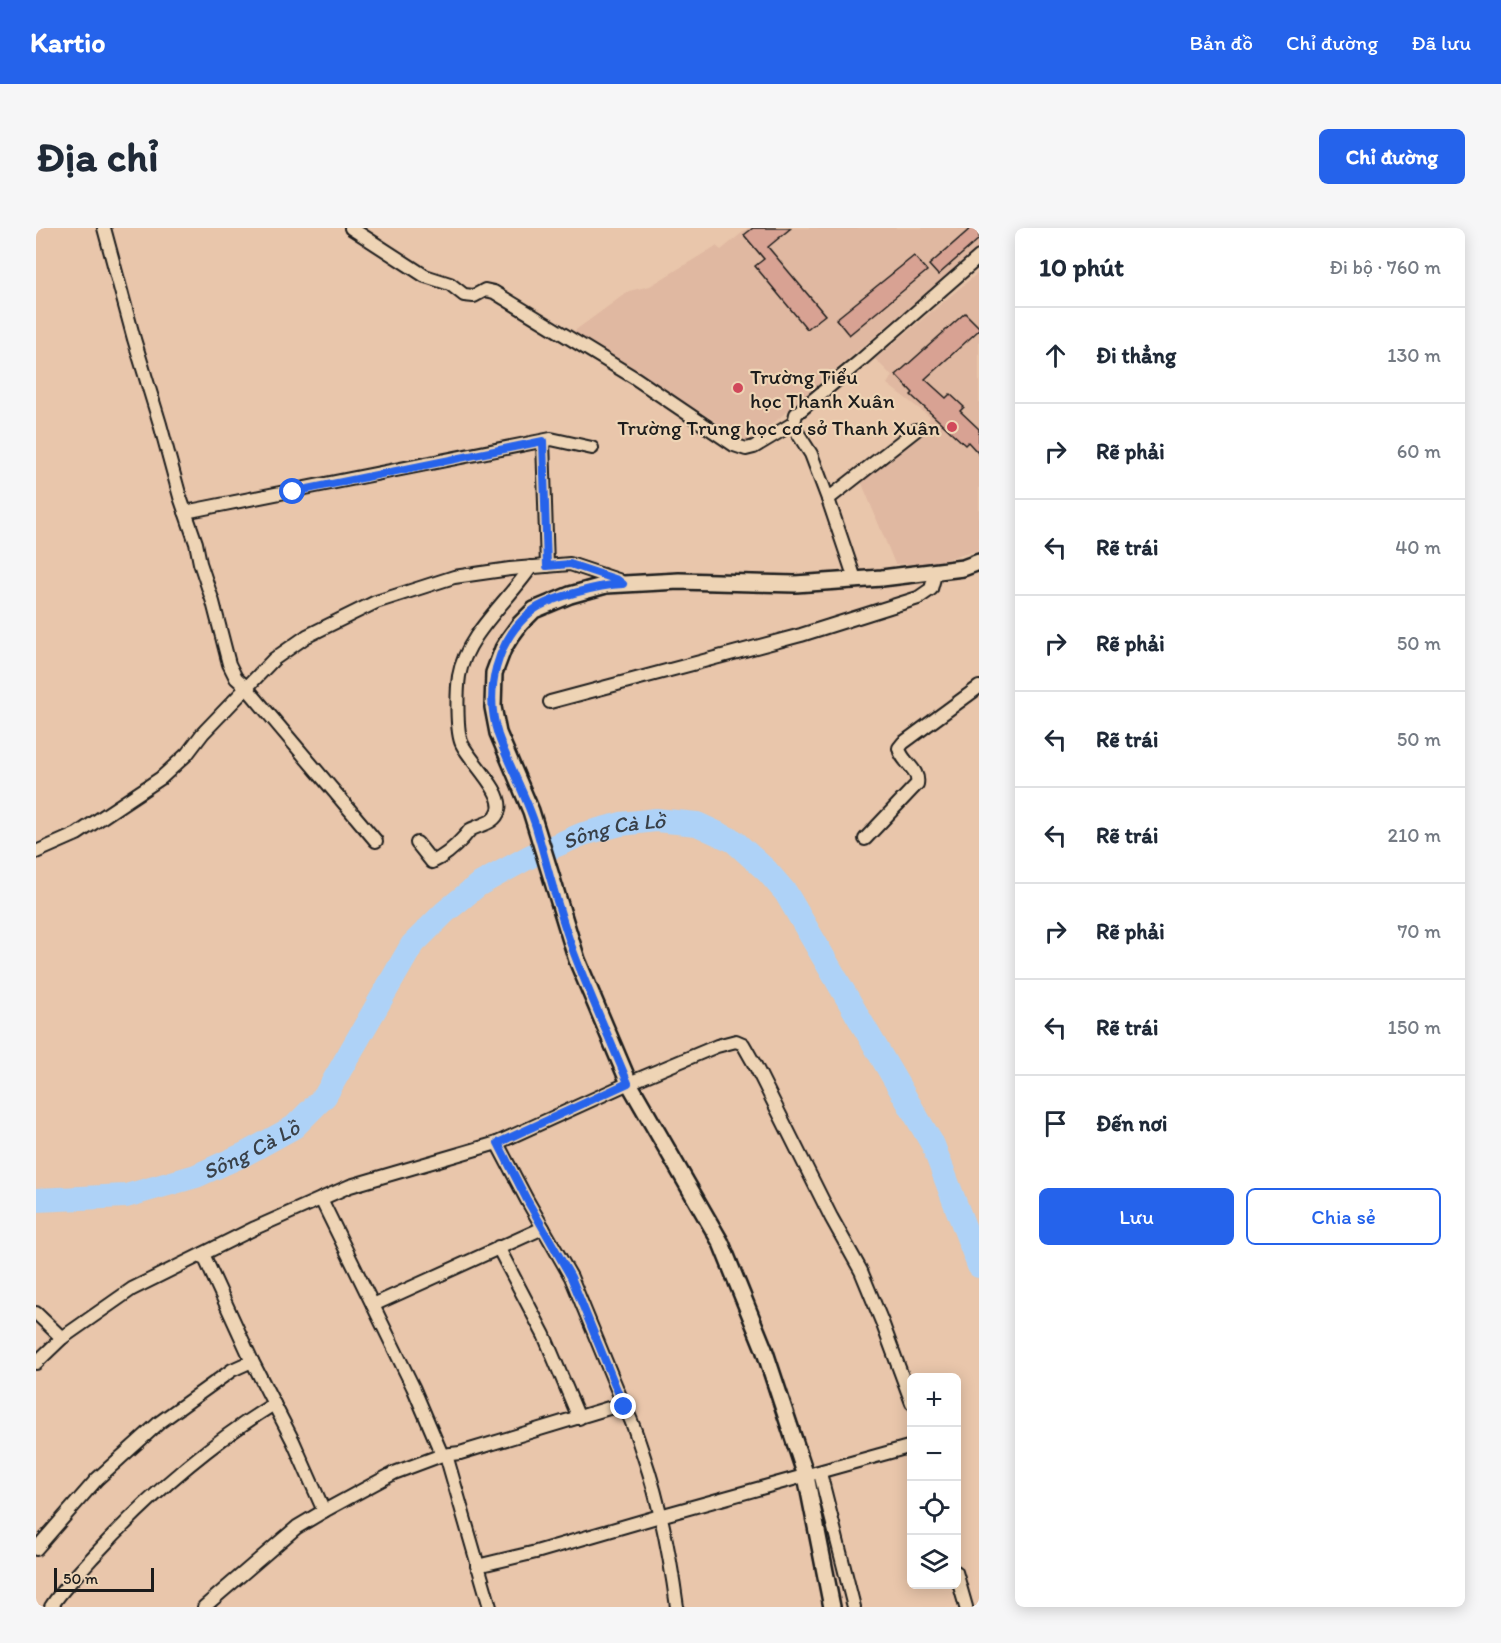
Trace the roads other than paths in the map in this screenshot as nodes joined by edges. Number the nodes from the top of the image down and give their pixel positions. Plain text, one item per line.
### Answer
1 (104, 228) edge
2 (351, 228) edge
3 (979, 257) edge
4 (794, 423) junction
5 (916, 430) dead end
6 (543, 441) junction
7 (592, 448) dead end
8 (828, 499) junction
9 (185, 512) junction
10 (979, 562) edge
11 (547, 566) junction
12 (531, 567) junction
13 (936, 571) junction
14 (855, 579) junction
15 (623, 584) junction
16 (246, 687) junction
17 (979, 687) edge
18 (550, 702) dead end
19 (865, 839) dead end
20 (376, 841) dead end
21 (417, 843) dead end
22 (36, 852) edge
23 (628, 1083) junction
24 (498, 1143) junction
25 (321, 1199) junction
26 (543, 1228) junction
27 (498, 1247) junction
28 (203, 1254) junction
29 (373, 1305) junction
30 (36, 1313) edge
31 (62, 1338) junction
32 (252, 1361) junction
33 (36, 1363) edge
34 (907, 1390) edge
35 (274, 1404) junction
36 (624, 1407) junction
37 (579, 1418) junction
38 (907, 1447) edge
39 (444, 1455) junction
40 (813, 1474) junction
41 (324, 1511) junction
42 (660, 1516) junction
43 (36, 1549) edge
44 (477, 1566) junction
45 (961, 1588) edge
46 (51, 1607) edge
47 (204, 1607) edge
48 (490, 1607) edge
49 (677, 1607) edge
50 (832, 1607) edge
51 (854, 1607) edge
52 (966, 1607) edge

1 - 9 street
2 - 4 street
3 - 4 street
4 - 8 street
5 - 8 street
6 - 7 street
6 - 9 street
6 - 11 street
8 - 14 street
9 - 16 street
10 - 13 street
11 - 12 street
11 - 15 street
12 - 16 street
12 - 21 street
13 - 14 street
13 - 18 street
14 - 15 street
15 - 23 street
16 - 20 street
16 - 22 street
17 - 19 street
23 - 24 street
23 - 34 street
23 - 40 street
24 - 25 street
24 - 26 street
25 - 28 street
25 - 29 street
26 - 27 street
26 - 36 street
27 - 29 street
27 - 37 street
28 - 31 street
28 - 32 street
29 - 39 street
30 - 31 street
31 - 33 street
32 - 35 street
32 - 43 street
35 - 41 street
35 - 46 street
36 - 37 street
36 - 42 street
37 - 39 street
38 - 40 street
39 - 41 street
39 - 44 street
40 - 42 street
40 - 50 street
40 - 51 street
41 - 47 street
42 - 44 street
42 - 49 street
44 - 48 street
45 - 52 street

